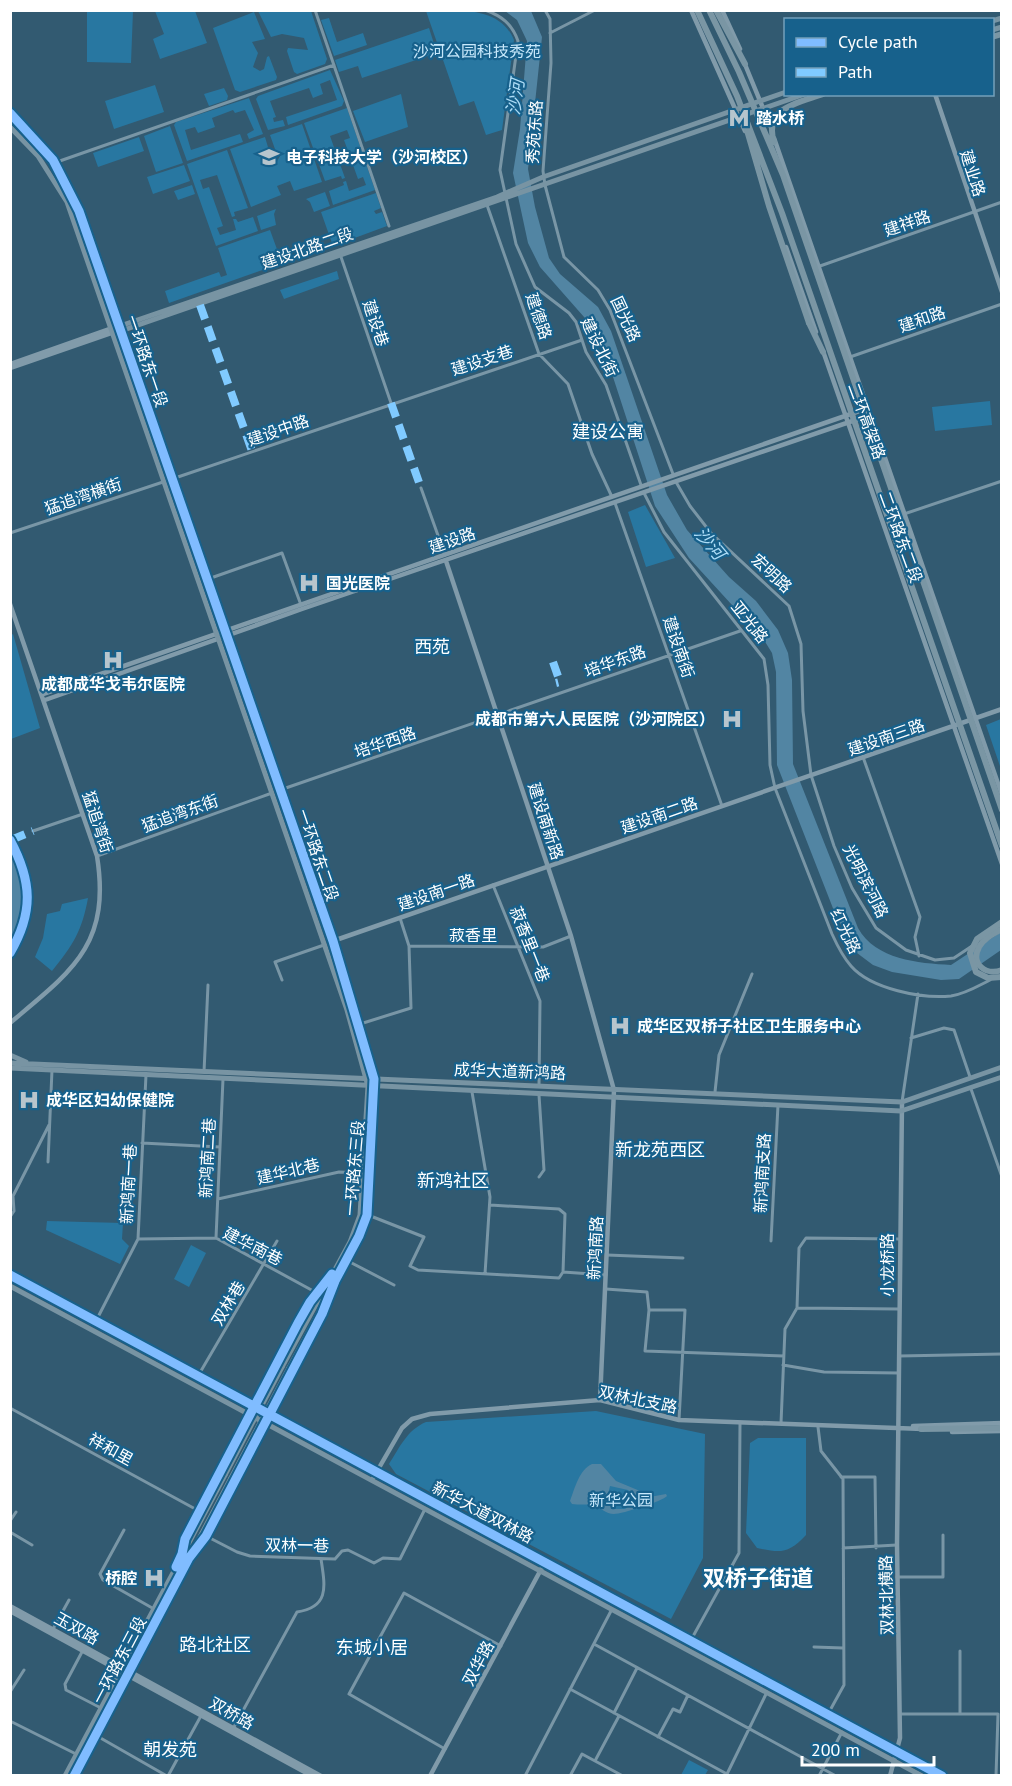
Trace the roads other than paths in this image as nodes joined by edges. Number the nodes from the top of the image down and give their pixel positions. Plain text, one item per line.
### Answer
1 (315, 10) edge
2 (485, 10) edge
3 (545, 10) edge
4 (595, 10) edge
5 (691, 10) edge
6 (697, 10) edge
7 (709, 10) edge
8 (716, 10) edge
9 (722, 10) edge
10 (550, 33) junction
11 (745, 64) junction
12 (334, 65) junction
13 (784, 93) edge
14 (799, 96) edge
15 (817, 96) edge
16 (936, 96) edge
17 (739, 100) junction
18 (761, 101) junction
19 (764, 108) junction
20 (737, 109) junction
21 (10, 113) edge
22 (740, 116) junction
23 (10, 127) edge
24 (54, 163) junction
25 (783, 175) junction
26 (543, 177) junction
27 (545, 185) junction
28 (503, 193) junction
29 (505, 200) junction
30 (1002, 202) edge
31 (486, 203) junction
32 (974, 212) junction
33 (389, 226) dead end
34 (340, 254) junction
35 (820, 266) junction
36 (1002, 292) edge
37 (111, 303) junction
38 (1002, 304) edge
39 (104, 305) junction
40 (121, 329) junction
41 (113, 330) junction
42 (582, 340) junction
43 (823, 352) junction
44 (539, 354) junction
45 (850, 357) junction
46 (10, 363) edge
47 (10, 368) edge
48 (391, 403) junction
49 (868, 408) junction
50 (870, 415) junction
51 (845, 416) junction
52 (848, 423) junction
53 (673, 474) junction
54 (172, 479) junction
55 (1002, 481) edge
56 (163, 482) junction
57 (676, 482) junction
58 (643, 485) junction
59 (421, 488) dead end
60 (645, 493) junction
61 (611, 496) junction
62 (615, 503) junction
63 (904, 514) junction
64 (10, 533) edge
65 (446, 558) junction
66 (206, 579) junction
67 (10, 604) edge
68 (301, 605) junction
69 (740, 631) junction
70 (225, 633) junction
71 (216, 636) junction
72 (668, 654) junction
73 (44, 697) junction
74 (1002, 709) edge
75 (498, 716) junction
76 (975, 718) junction
77 (954, 725) junction
78 (863, 757) junction
79 (811, 775) junction
80 (805, 777) joint
81 (776, 788) junction
82 (280, 790) junction
83 (272, 793) junction
84 (1002, 795) edge
85 (722, 806) junction
86 (1002, 810) edge
87 (83, 814) junction
88 (33, 831) dead end
89 (1002, 846) edge
90 (97, 856) junction
91 (1002, 864) edge
92 (548, 866) junction
93 (493, 885) junction
94 (400, 918) junction
95 (1002, 923) edge
96 (1002, 929) edge
97 (571, 936) junction
98 (333, 941) junction
99 (324, 945) junction
100 (410, 946) junction
101 (516, 947) junction
102 (919, 956) junction
103 (1002, 970) edge
104 (752, 974) dead end
105 (1002, 976) edge
106 (282, 980) dead end
107 (208, 985) dead end
108 (918, 994) junction
109 (10, 1023) edge
110 (360, 1024) junction
111 (911, 1038) junction
112 (10, 1055) edge
113 (10, 1063) edge
114 (30, 1064) junction
115 (1002, 1067) edge
116 (10, 1068) edge
117 (52, 1070) junction
118 (204, 1072) junction
119 (146, 1075) junction
120 (1002, 1077) edge
121 (223, 1078) junction
122 (970, 1078) junction
123 (371, 1082) junction
124 (970, 1087) junction
125 (472, 1090) junction
126 (539, 1090) junction
127 (614, 1090) junction
128 (715, 1094) junction
129 (615, 1097) junction
130 (902, 1102) junction
131 (778, 1105) junction
132 (901, 1111) junction
133 (50, 1125) junction
134 (142, 1143) junction
135 (220, 1148) junction
136 (48, 1162) dead end
137 (364, 1174) junction
138 (1002, 1177) edge
139 (538, 1178) dead end
140 (218, 1199) junction
141 (489, 1205) junction
142 (367, 1215) junction
143 (10, 1217) edge
144 (216, 1238) junction
145 (138, 1239) junction
146 (899, 1239) junction
147 (277, 1241) dead end
148 (771, 1241) dead end
149 (607, 1256) junction
150 (683, 1258) dead end
151 (346, 1260) junction
152 (264, 1265) junction
153 (563, 1272) junction
154 (485, 1274) junction
155 (10, 1275) edge
156 (606, 1275) junction
157 (332, 1280) junction
158 (394, 1285) dead end
159 (10, 1286) edge
160 (605, 1289) junction
161 (317, 1293) junction
162 (797, 1308) junction
163 (899, 1309) junction
164 (649, 1310) junction
165 (96, 1321) junction
166 (685, 1352) junction
167 (1002, 1354) edge
168 (784, 1356) junction
169 (899, 1356) junction
170 (783, 1365) junction
171 (286, 1367) junction
172 (899, 1373) junction
173 (198, 1376) junction
174 (600, 1400) junction
175 (254, 1406) junction
176 (10, 1408) edge
177 (249, 1414) junction
178 (270, 1414) junction
179 (679, 1420) junction
180 (266, 1423) junction
181 (741, 1423) junction
182 (781, 1425) junction
183 (818, 1427) junction
184 (898, 1427) junction
185 (1002, 1427) edge
186 (921, 1429) junction
187 (377, 1472) junction
188 (841, 1477) junction
189 (372, 1480) junction
190 (425, 1509) junction
191 (199, 1511) junction
192 (16, 1512) dead end
193 (10, 1521) edge
194 (124, 1530) dead end
195 (10, 1532) edge
196 (943, 1535) dead end
197 (206, 1536) junction
198 (32, 1545) dead end
199 (897, 1545) junction
200 (843, 1548) junction
201 (876, 1548) junction
202 (182, 1554) junction
203 (189, 1558) junction
204 (321, 1559) junction
205 (545, 1562) junction
206 (540, 1570) junction
207 (897, 1576) junction
208 (69, 1600) dead end
209 (10, 1606) edge
210 (154, 1609) junction
211 (612, 1609) junction
212 (10, 1611) edge
213 (53, 1629) junction
214 (690, 1640) junction
215 (594, 1644) junction
216 (501, 1646) junction
217 (814, 1647) dead end
218 (843, 1648) junction
219 (83, 1650) junction
220 (960, 1652) dead end
221 (637, 1668) junction
222 (122, 1669) junction
223 (24, 1670) dead end
224 (130, 1673) junction
225 (570, 1689) junction
226 (10, 1692) edge
227 (767, 1692) junction
228 (688, 1695) junction
229 (101, 1708) junction
230 (202, 1712) junction
231 (614, 1713) junction
232 (828, 1714) junction
233 (900, 1714) junction
234 (960, 1714) junction
235 (619, 1716) junction
236 (10, 1721) edge
237 (234, 1727) junction
238 (750, 1729) junction
239 (842, 1732) junction
240 (97, 1736) junction
241 (658, 1737) junction
242 (445, 1749) junction
243 (898, 1752) junction
244 (76, 1754) junction
245 (596, 1760) junction
246 (896, 1762) junction
247 (823, 1769) junction
248 (727, 1775) edge
249 (64, 1776) edge
250 (74, 1776) edge
251 (167, 1776) edge
252 (312, 1776) edge
253 (321, 1776) edge
254 (430, 1776) edge
255 (525, 1776) edge
256 (570, 1776) edge
257 (623, 1776) edge
258 (819, 1776) edge
259 (836, 1776) edge
260 (890, 1776) edge
261 (922, 1776) edge
262 (942, 1776) edge
263 (996, 1776) edge

1 - 12 street
2 - 28 street, 建设北街
3 - 10 street, 秀苑东路
4 - 10 street
5 - 20 street, 二环路东二段
6 - 17 highway, 二环高架路, bridge
7 - 25 highway, 二环高架路, bridge
8 - 11 highway
9 - 11 street, 二环路东二段
10 - 26 street, 秀苑东路
11 - 18 street, 二环路东二段
12 - 24 street
12 - 33 street
13 - 18 main road
14 - 19 main road
15 - 25 highway, bridge
16 - 32 street, 建业路
17 - 43 highway, bridge
17 - 89 highway, 二环高架路, bridge
18 - 19 street, 二环路东二段
18 - 20 main road
19 - 22 main road
19 - 35 street, 二环路东二段
20 - 22 street, 二环路东二段
20 - 26 main road
21 - 24 main road, 一环路东一段
22 - 27 main road
22 - 43 street, 二环路东二段
23 - 39 main road, 一环路东一段
24 - 37 main road, 一环路东一段
25 - 86 highway, 二环高架路, bridge
26 - 27 street, 秀苑东路
26 - 28 main road, 建设北路二段
27 - 29 main road, 建设北路二段
27 - 53 street, 国光路
28 - 29 street, 建设北街
28 - 31 main road, 建设北路二段
29 - 31 main road, 建设北路二段
29 - 42 street, 建设北街
30 - 32 street, 建祥路
31 - 34 main road, 建设北路二段
31 - 44 street, 建德路
32 - 35 street, 建祥路
32 - 36 street, 建业路
34 - 40 main road, 建设北路二段
34 - 48 street, 建设巷
35 - 45 street, 二环路东二段
37 - 39 main road
37 - 40 main road, 一环路东一段
38 - 45 street, 建和路
39 - 41 main road, 一环路东一段
40 - 41 main road, 建设北路二段
40 - 54 main road, 一环路东一段
41 - 46 street
41 - 47 street
41 - 56 main road, 一环路东一段
42 - 44 street, 建设支巷
42 - 58 street, 建设北街
43 - 51 street, 二环路东二段
44 - 48 street, 建设支巷
44 - 61 street, 建德路
45 - 49 street, 二环路东二段
48 - 54 street, 建设中路
49 - 50 street, 二环路东二段
49 - 51 street, 建设路
50 - 52 street, 建设路
50 - 63 street, 二环路东二段
51 - 52 street, 二环路东二段
51 - 53 street, 建设路
52 - 57 street, 建设路
52 - 77 street, 二环路东二段
53 - 58 street, 建设路
54 - 66 main road, 一环路东一段
55 - 63 street
56 - 64 street, 猛追湾横街
56 - 71 main road, 一环路东一段
57 - 60 street, 建设路
57 - 79 street, 宏明路
58 - 61 street, 建设路
59 - 65 street
60 - 62 street, 建设路
60 - 69 street, 亚光路
61 - 62 street, 建设南街
61 - 65 street, 建设路
62 - 65 street, 建设路
62 - 72 street, 建设南街
63 - 76 street, 二环路东二段
65 - 68 street, 建设路
65 - 70 street, 建设路
65 - 75 street, 建设南新路
66 - 68 street
66 - 70 main road, 一环路东一段
67 - 73 street, 猛追湾街
68 - 70 street, 建设路
69 - 72 street, 培华东路
69 - 81 street, 亚光路
70 - 71 street, 建设路
70 - 82 main road, 一环路东二段
71 - 73 street, 建设路
71 - 83 main road, 一环路东二段
72 - 75 street, 培华东路
72 - 85 street, 建设南街
73 - 87 street, 猛追湾街
74 - 76 street, 建设南三路
75 - 82 street, 培华西路
75 - 92 street, 建设南新路
76 - 77 street, 建设南三路
76 - 84 street, 二环路东二段
77 - 78 street, 建设南三路
77 - 91 street, 二环路东二段
78 - 79 street, 建设南三路
78 - 102 street
79 - 80 street, 建设南三路
79 - 102 street, 光明滨河路
80 - 81 street, 建设南二路
81 - 85 street, 建设南二路
81 - 108 street, 红光路
82 - 98 main road, 一环路东二段
83 - 90 street, 猛追湾东街
83 - 99 main road, 一环路东二段
85 - 92 street, 建设南二路
87 - 88 street
87 - 90 street, 猛追湾街
90 - 109 street, 猛追湾街
92 - 93 street, 建设南一路
92 - 97 street, 建设南新路
93 - 94 street, 建设南一路
93 - 101 street, 菽香里一巷
94 - 98 street, 建设南一路
94 - 100 street
95 - 102 street, 光明滨河路
95 - 105 highway, bridge
96 - 103 highway
97 - 101 street, 菽香里
97 - 127 street, 建设南新路
98 - 110 main road, 一环路东二段
99 - 106 street
99 - 123 main road, 一环路东二段
100 - 101 street, 菽香里
100 - 110 street
101 - 126 street, 菽香里一巷
104 - 128 street
105 - 108 street, 红光路
107 - 118 street
108 - 111 street
110 - 123 main road, 一环路东二段
111 - 122 street
111 - 130 street
112 - 114 main road
113 - 114 main road, 成华大道新鸿路
114 - 118 main road, 成华大道新鸿路
115 - 122 main road, 成华大道新鸿路
116 - 117 main road, 成华大道新鸿路
117 - 119 main road, 成华大道新鸿路
117 - 133 street
118 - 123 main road, 成华大道新鸿路
119 - 121 main road, 成华大道新鸿路
119 - 134 street, 新鸿南一巷
120 - 124 main road, 成华大道新鸿路
121 - 123 main road, 成华大道新鸿路
121 - 135 street, 新鸿南二巷
122 - 130 main road, 成华大道新鸿路
123 - 125 main road, 成华大道新鸿路
123 - 126 main road, 成华大道新鸿路
123 - 137 main road, 一环路东三段
123 - 142 main road, 一环路东三段
124 - 132 main road, 成华大道新鸿路
124 - 138 street
125 - 126 main road, 成华大道新鸿路
125 - 141 street
126 - 127 main road, 成华大道新鸿路
126 - 129 main road, 成华大道新鸿路
126 - 139 street, 菽香里一巷
127 - 128 main road, 成华大道新鸿路
127 - 129 street, 建设南新路
128 - 130 main road, 成华大道新鸿路
129 - 131 main road, 成华大道新鸿路
129 - 149 street, 新鸿南路
130 - 132 street, 小龙桥路
131 - 132 main road, 成华大道新鸿路
131 - 148 street, 新鸿南支路
132 - 146 street, 小龙桥路
133 - 136 street
133 - 143 street
134 - 135 street
134 - 145 street, 新鸿南一巷
135 - 140 street, 新鸿南二巷
137 - 140 street, 建华北巷
137 - 157 main road, 一环路东三段
140 - 144 street, 新鸿南二巷
141 - 153 street
141 - 154 street
142 - 151 main road, 一环路东三段
142 - 154 street
144 - 145 street, 建华南巷
144 - 152 street, 建华南巷
145 - 165 street, 新鸿南一巷
146 - 162 street
146 - 163 street, 小龙桥路
147 - 152 street, 双林巷
149 - 150 street
149 - 156 street, 新鸿南路
151 - 157 main road, 一环路东三段
151 - 158 street
152 - 161 street, 建华南巷
152 - 173 street, 双林巷
153 - 154 street
153 - 156 street
155 - 165 main road, 新华大道双林路
156 - 160 street, 新鸿南路
157 - 161 main road
157 - 171 main road
157 - 178 main road
159 - 177 main road, 新华大道双林路
160 - 164 street
160 - 174 street, 新鸿南路
161 - 175 main road
162 - 163 street
162 - 168 street
163 - 169 street, 小龙桥路
164 - 166 street
164 - 166 street
165 - 173 main road, 新华大道双林路
166 - 168 street
166 - 179 street
167 - 169 street
168 - 170 street
169 - 172 street, 小龙桥路
170 - 172 street
170 - 182 street
171 - 202 main road, bridge
171 - 203 main road, bridge
172 - 184 street, 小龙桥路
173 - 175 main road, 新华大道双林路
174 - 179 street, 双林北支路
174 - 187 street, 双林北支路
175 - 177 main road
175 - 178 main road, 新华大道双林路
176 - 191 street, 祥和里
177 - 180 main road, 新华大道双林路
177 - 191 main road
178 - 180 main road
178 - 187 main road, 新华大道双林路
179 - 181 street, 双林北支路
180 - 189 main road, 新华大道双林路
180 - 197 main road
181 - 182 street, 双林北支路
181 - 214 street
182 - 183 street, 双林北支路
183 - 184 street, 双林北支路
183 - 188 street
184 - 185 street
184 - 186 street
184 - 199 street, 双林北横路
185 - 186 street
185 - 186 highway
187 - 189 street, 双林北支路
187 - 205 main road, 新华大道双林路
188 - 200 street
188 - 201 street
189 - 190 main road, 新华大道双林路
190 - 204 street, 双林一巷
190 - 206 main road, 新华大道双林路
191 - 202 main road
192 - 193 street
194 - 210 street
195 - 198 street
196 - 207 street
197 - 203 main road
197 - 204 street, 双林一巷
199 - 201 street
199 - 207 street, 双林北横路
200 - 201 street
200 - 218 street
202 - 210 main road, 一环路东三段
203 - 224 main road, 一环路东三段
204 - 237 street
205 - 206 street, 双华路
205 - 214 main road, 新华大道双林路
206 - 211 main road, 新华大道双林路
206 - 216 street, 双华路
207 - 233 street, 双林北横路
208 - 213 street
209 - 213 street, 玉双路
210 - 222 main road, 一环路东三段
211 - 215 street
211 - 227 main road, 新华大道双林路
212 - 219 street, 玉双路
213 - 222 street, 玉双路
214 - 232 main road, 新华大道双林路
215 - 221 street
215 - 225 street
216 - 242 street, 双华路
216 - 242 street
217 - 218 street
218 - 232 street
219 - 222 street, 玉双路
219 - 229 street
220 - 234 street
221 - 228 street
221 - 231 street
222 - 224 street, 玉双路
222 - 229 main road, 一环路东三段
223 - 226 street
224 - 230 street, 双桥路
224 - 240 main road, 一环路东三段
225 - 231 street
225 - 255 street
227 - 238 street
227 - 239 main road, 新华大道双林路
228 - 238 street
228 - 241 street
229 - 244 main road, 一环路东三段
230 - 237 street, 双桥路
230 - 251 street
230 - 252 street, 双桥路
231 - 235 street
232 - 243 main road, 新华大道双林路
233 - 234 street
233 - 243 street, 双林北横路
234 - 263 street
235 - 241 street
235 - 245 street
236 - 244 street
237 - 253 street, 双桥路
238 - 247 street
238 - 248 street
239 - 246 main road, 新华大道双林路
239 - 247 street
240 - 250 main road, 一环路东三段
240 - 251 street
241 - 248 street
242 - 254 street, 双华路
243 - 246 street, 双林北横路
243 - 262 main road, 新华大道双林路
244 - 249 main road, 一环路东三段
245 - 256 street
245 - 257 street
246 - 260 street, 双林北横路
246 - 261 main road, 新华大道双林路
247 - 258 street
247 - 259 street

